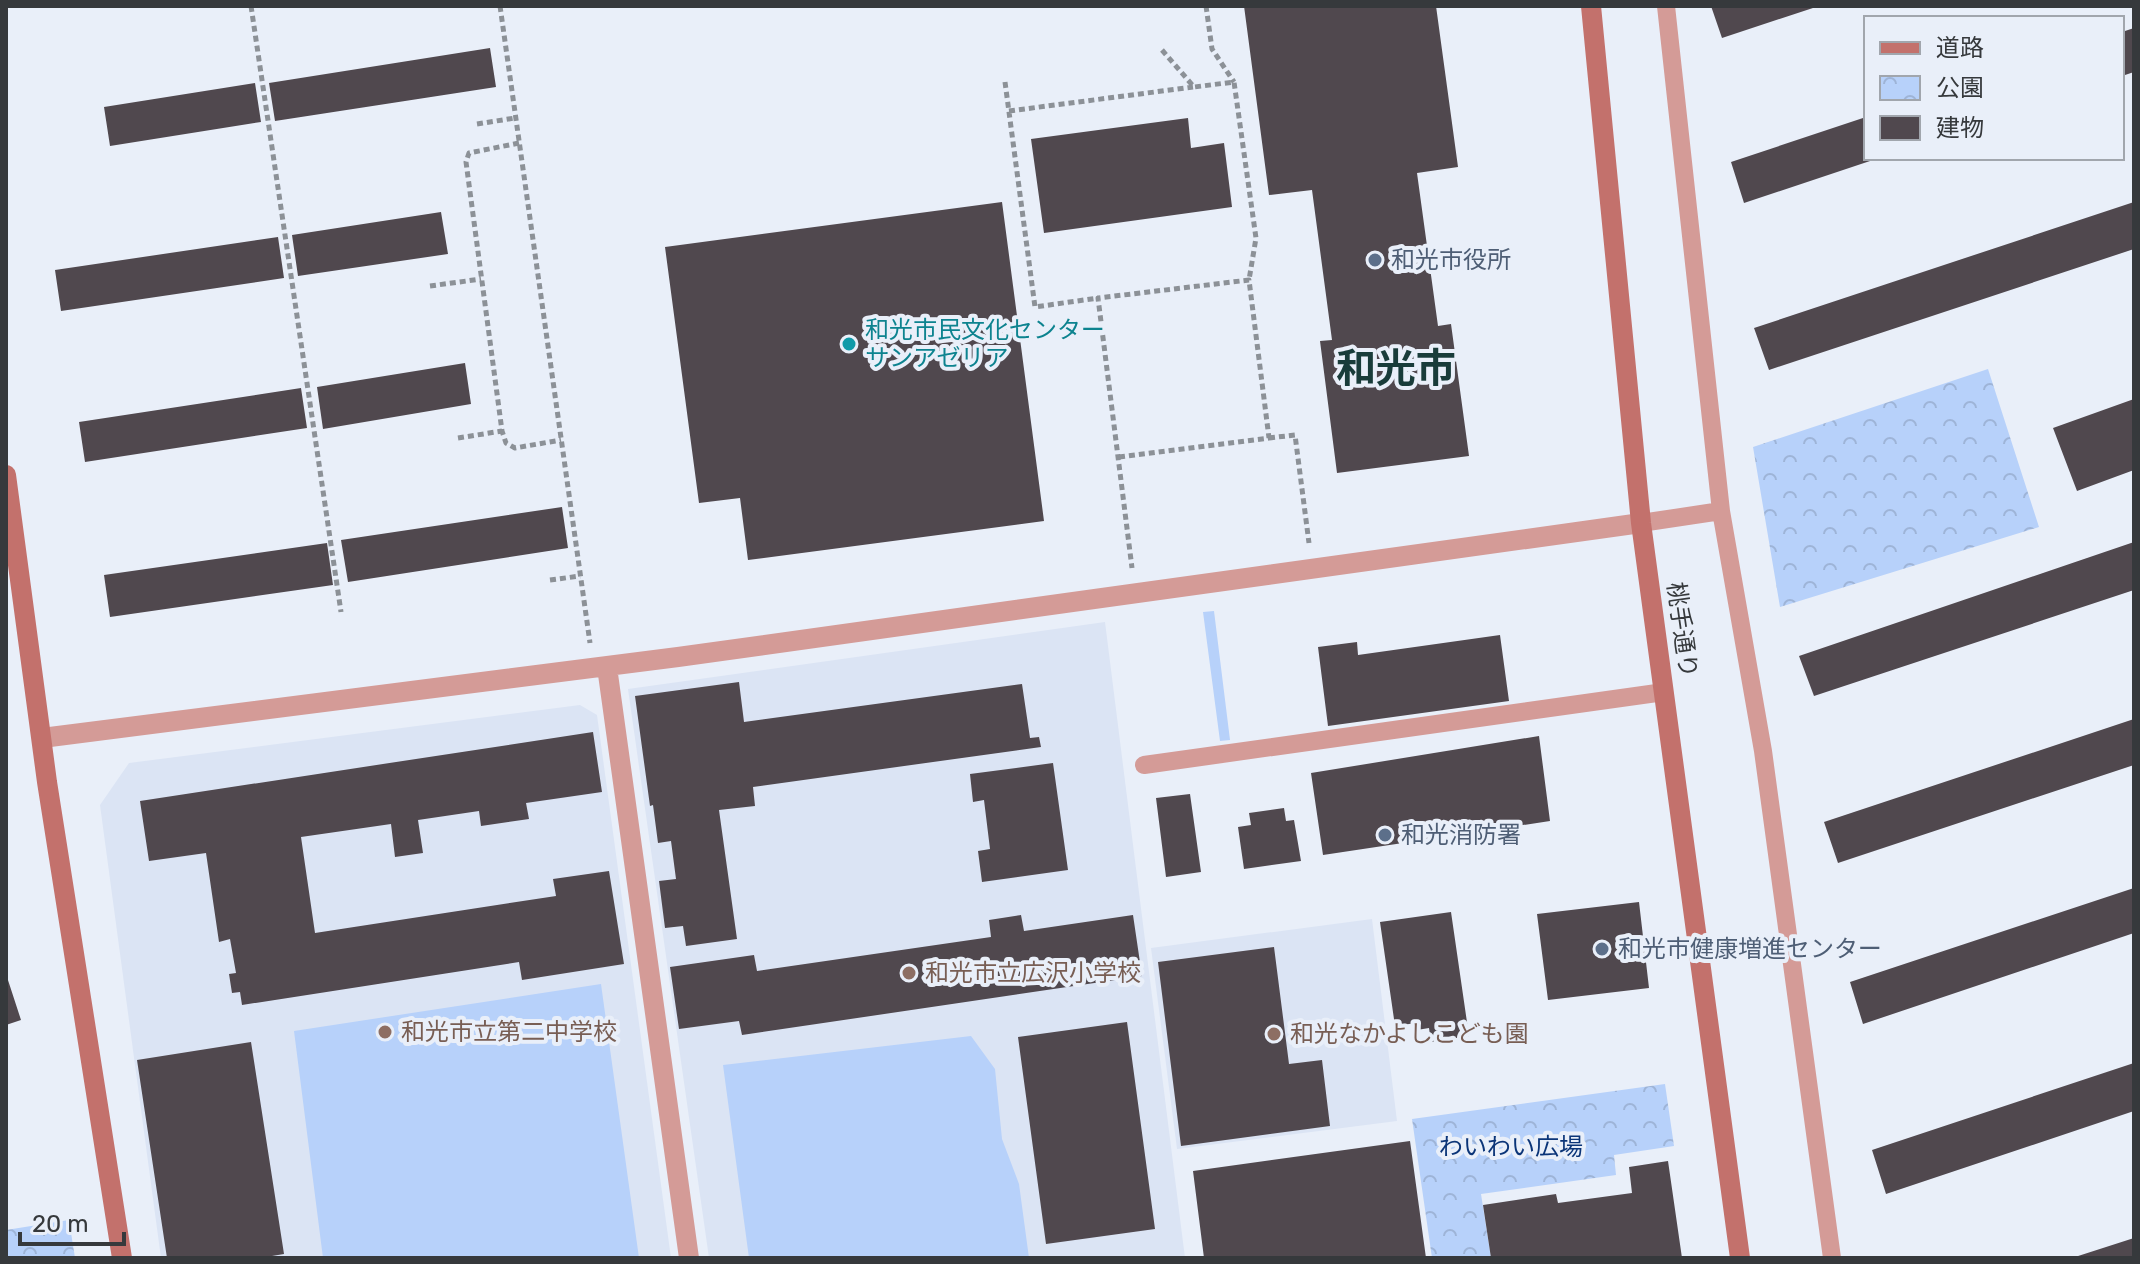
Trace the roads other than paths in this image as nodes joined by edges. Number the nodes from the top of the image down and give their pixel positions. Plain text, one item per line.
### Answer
1 (1591, 6) edge
2 (1666, 6) edge
3 (6, 475) edge
4 (1721, 511) junction
5 (1641, 523) junction
6 (600, 668) junction
7 (1664, 692) junction
8 (42, 738) junction
9 (1144, 765) dead end
10 (122, 1258) edge
11 (689, 1258) edge
12 (1740, 1258) edge
13 (1832, 1258) edge

1 - 5 street, 桃手通り
2 - 4 lane
3 - 8 street
4 - 5 lane
4 - 13 lane
5 - 6 street
5 - 7 street, 桃手通り
6 - 8 street
6 - 11 street
7 - 9 lane
7 - 12 street, 桃手通り
8 - 10 street

